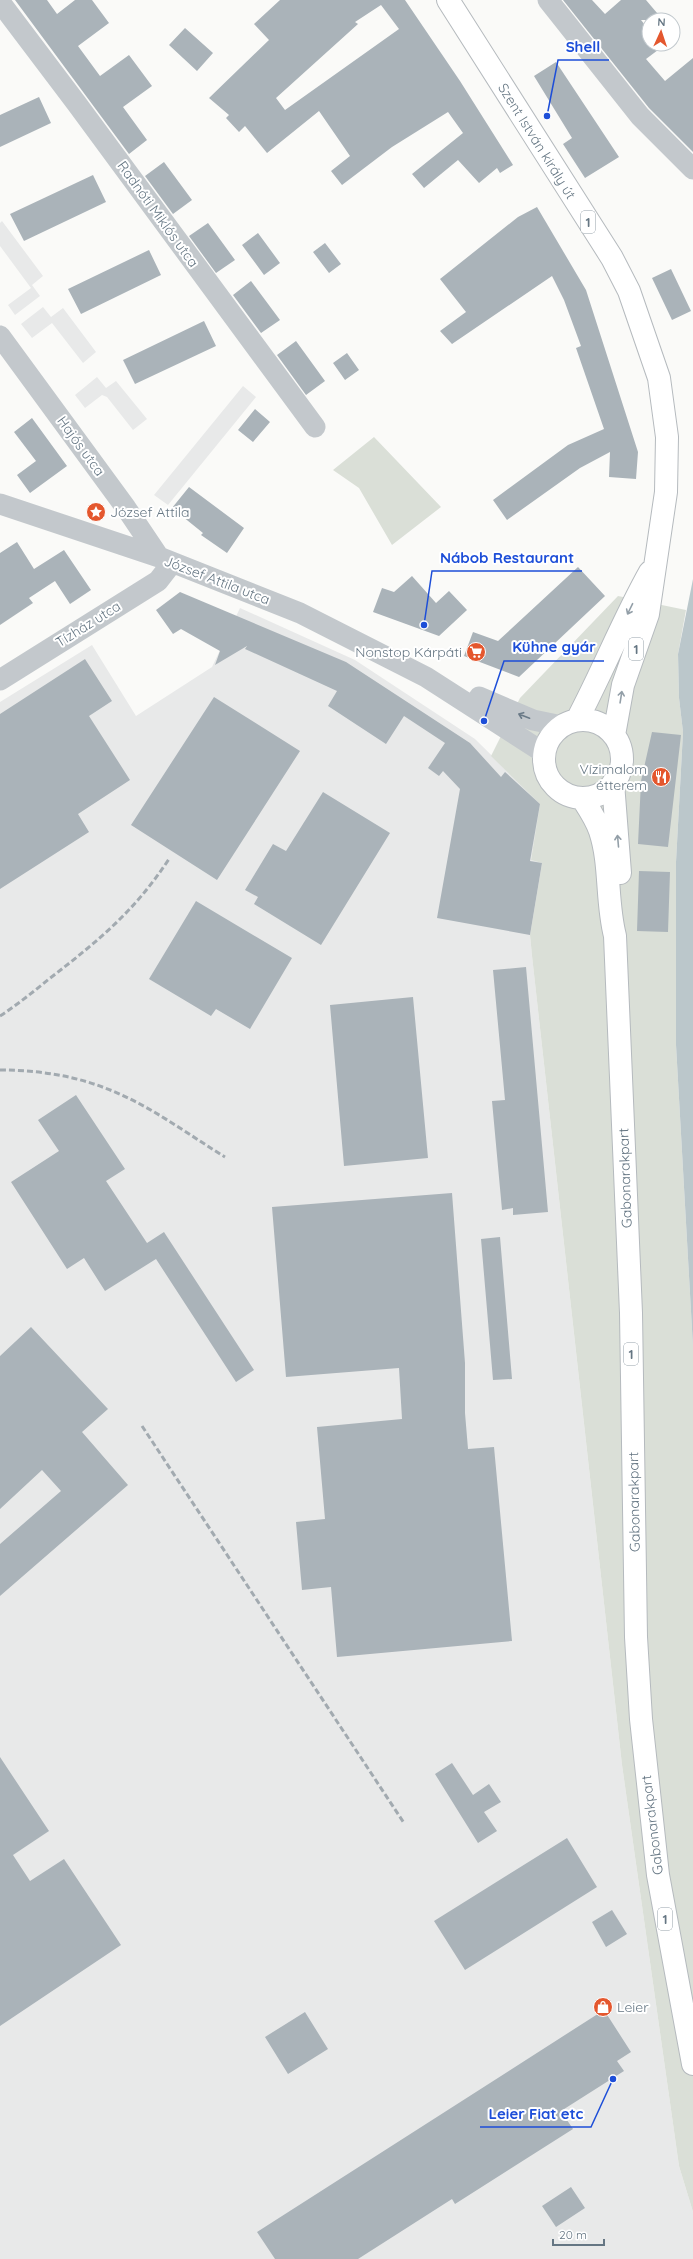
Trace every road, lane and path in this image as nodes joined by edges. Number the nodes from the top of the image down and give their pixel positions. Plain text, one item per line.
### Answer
1 (448, 0) edge
2 (548, 0) edge
3 (0, 2) edge
4 (693, 169) edge
5 (0, 336) edge
6 (315, 427) dead end
7 (0, 504) edge
8 (165, 560) junction
9 (655, 562) junction
10 (426, 677) junction
11 (0, 680) edge
12 (569, 723) junction
13 (614, 735) junction
14 (544, 753) junction
15 (614, 783) junction
16 (582, 798) junction
17 (615, 936) junction
18 (693, 2064) edge

1 - 9 main road, Szent István király út / 1
2 - 4 street
3 - 6 street, Radnóti Miklós utca
5 - 8 street, Hajós utca
7 - 8 street, József Attila utca
8 - 10 street, József Attila utca
8 - 11 street, Tízház utca
9 -> 12 main road, Szent István király út / 1
13 -> 9 main road, Szent István király út / 1
12 -> 10 street, József Attila utca
10 - 14 street, József Attila utca
12 - 13 main road
12 - 14 main road, 1
13 - 15 main road, 1
14 - 16 main road
15 - 16 main road
17 -> 15 main road, 1
16 - 17 main road, 1
17 - 18 main road, Gabonarakpart / 1

